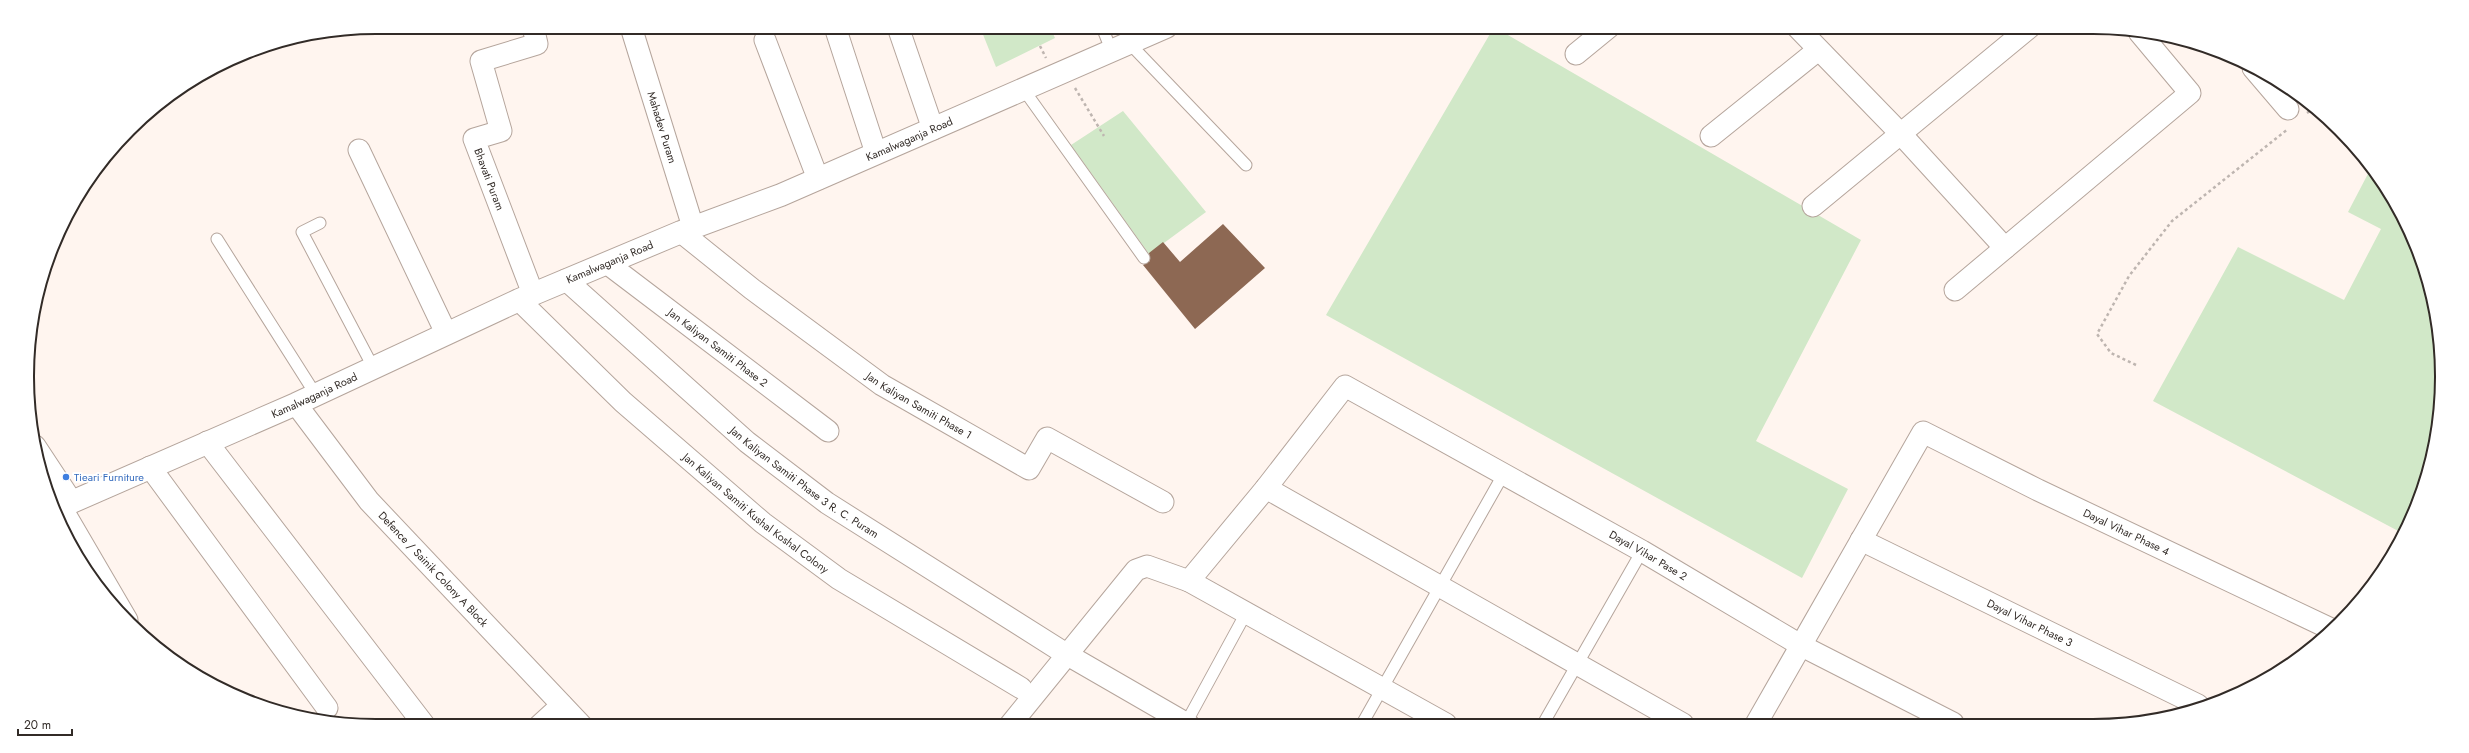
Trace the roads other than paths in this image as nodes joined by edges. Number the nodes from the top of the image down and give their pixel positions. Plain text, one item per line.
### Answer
1 (535, 34) edge
2 (633, 34) edge
3 (837, 34) edge
4 (900, 34) edge
5 (1108, 34) edge
6 (1151, 34) edge
7 (1600, 34) edge
8 (1803, 34) edge
9 (2014, 34) edge
10 (2144, 38) edge
11 (765, 40) dead end
12 (1121, 48) junction
13 (1818, 50) junction
14 (1576, 54) dead end
15 (2262, 79) edge
16 (1024, 90) junction
17 (2293, 118) road end
18 (933, 129) junction
19 (1900, 133) junction
20 (1711, 136) dead end
21 (359, 150) dead end
22 (876, 153) junction
23 (1246, 165) dead end
24 (818, 179) junction
25 (1813, 206) dead end
26 (320, 223) dead end
27 (687, 230) junction
28 (217, 239) dead end
29 (2005, 248) junction
30 (1144, 258) dead end
31 (608, 264) junction
32 (566, 280) junction
33 (1955, 290) dead end
34 (526, 297) junction
35 (446, 333) junction
36 (373, 367) junction
37 (316, 395) junction
38 (296, 404) junction
39 (828, 431) dead end
40 (207, 442) junction
41 (150, 467) junction
42 (48, 472) edge
43 (1503, 475) junction
44 (1266, 488) junction
45 (1163, 502) dead end
46 (63, 505) edge
47 (1861, 540) junction
48 (1642, 551) junction
49 (1189, 580) junction
50 (1439, 586) junction
51 (113, 594) edge
52 (1246, 613) junction
53 (2327, 626) edge
54 (1802, 646) junction
55 (1066, 654) junction
56 (1578, 664) junction
57 (1021, 688) dead end
58 (1382, 689) junction
59 (2195, 703) edge
60 (562, 705) junction
61 (326, 708) dead end
62 (420, 719) edge
63 (547, 719) edge
64 (575, 719) edge
65 (1015, 719) edge
66 (1178, 719) edge
67 (1190, 719) edge
68 (1365, 719) edge
69 (1437, 719) edge
70 (1546, 719) edge
71 (1674, 719) edge
72 (1759, 719) edge
73 (1943, 719) edge

1 - 34 street, Bhavati Puram
2 - 27 street, Mahadev Puram
3 - 22 street
4 - 18 street
5 - 12 lane
6 - 12 main road, Kamalwaganja Road
7 - 14 street
8 - 13 street
9 - 19 street
10 - 29 street
11 - 24 street
12 - 16 main road, Kamalwaganja Road
12 - 23 lane
13 - 19 street
13 - 20 street
15 - 17 street
16 - 18 main road, Kamalwaganja Road
16 - 30 lane
18 - 22 main road, Kamalwaganja Road
19 - 25 street
19 - 29 street
21 - 35 street
22 - 24 main road, Kamalwaganja Road
24 - 27 main road, Kamalwaganja Road
26 - 36 lane
27 - 31 main road, Kamalwaganja Road
27 - 45 street, Jan Kaliyan Samiti Phase 1
28 - 37 lane
29 - 33 street
31 - 32 main road, Kamalwaganja Road
31 - 39 street, Jan Kaliyan Samiti Phase 2
32 - 34 main road, Kamalwaganja Road
32 - 55 street, Jan Kaliyan Samiti Phase 3 R. C. Puram
34 - 35 main road, Kamalwaganja Road
34 - 57 street, Jan Kaliyan Samiti Kushal Koshal Colony
35 - 36 main road, Kamalwaganja Road
36 - 37 main road, Kamalwaganja Road
37 - 38 main road, Kamalwaganja Road
38 - 40 main road, Kamalwaganja Road
38 - 60 street, Defence / Sainik Colony A Block
40 - 41 main road, Kamalwaganja Road
40 - 62 street
41 - 46 main road, Kamalwaganja Road
41 - 61 street
42 - 46 street
43 - 44 street, Dayal Vihar Pase 2
43 - 48 street, Dayal Vihar Pase 2
43 - 50 lane
44 - 49 street
44 - 50 street
46 - 51 street
47 - 53 street, Dayal Vihar Phase 4
47 - 54 street
47 - 59 street, Dayal Vihar Phase 3
48 - 54 street, Dayal Vihar Pase 2
48 - 56 lane
49 - 52 street
49 - 55 street
50 - 56 street
50 - 58 lane
52 - 58 street
52 - 67 lane
54 - 72 street
54 - 73 street, Dayal Vihar Pase 2
55 - 65 street
55 - 66 street, Jan Kaliyan Samiti Phase 3 R. C. Puram
56 - 70 lane
56 - 71 street
58 - 68 lane
58 - 69 street
60 - 63 street
60 - 64 street, Defence / Sainik Colony A Block

